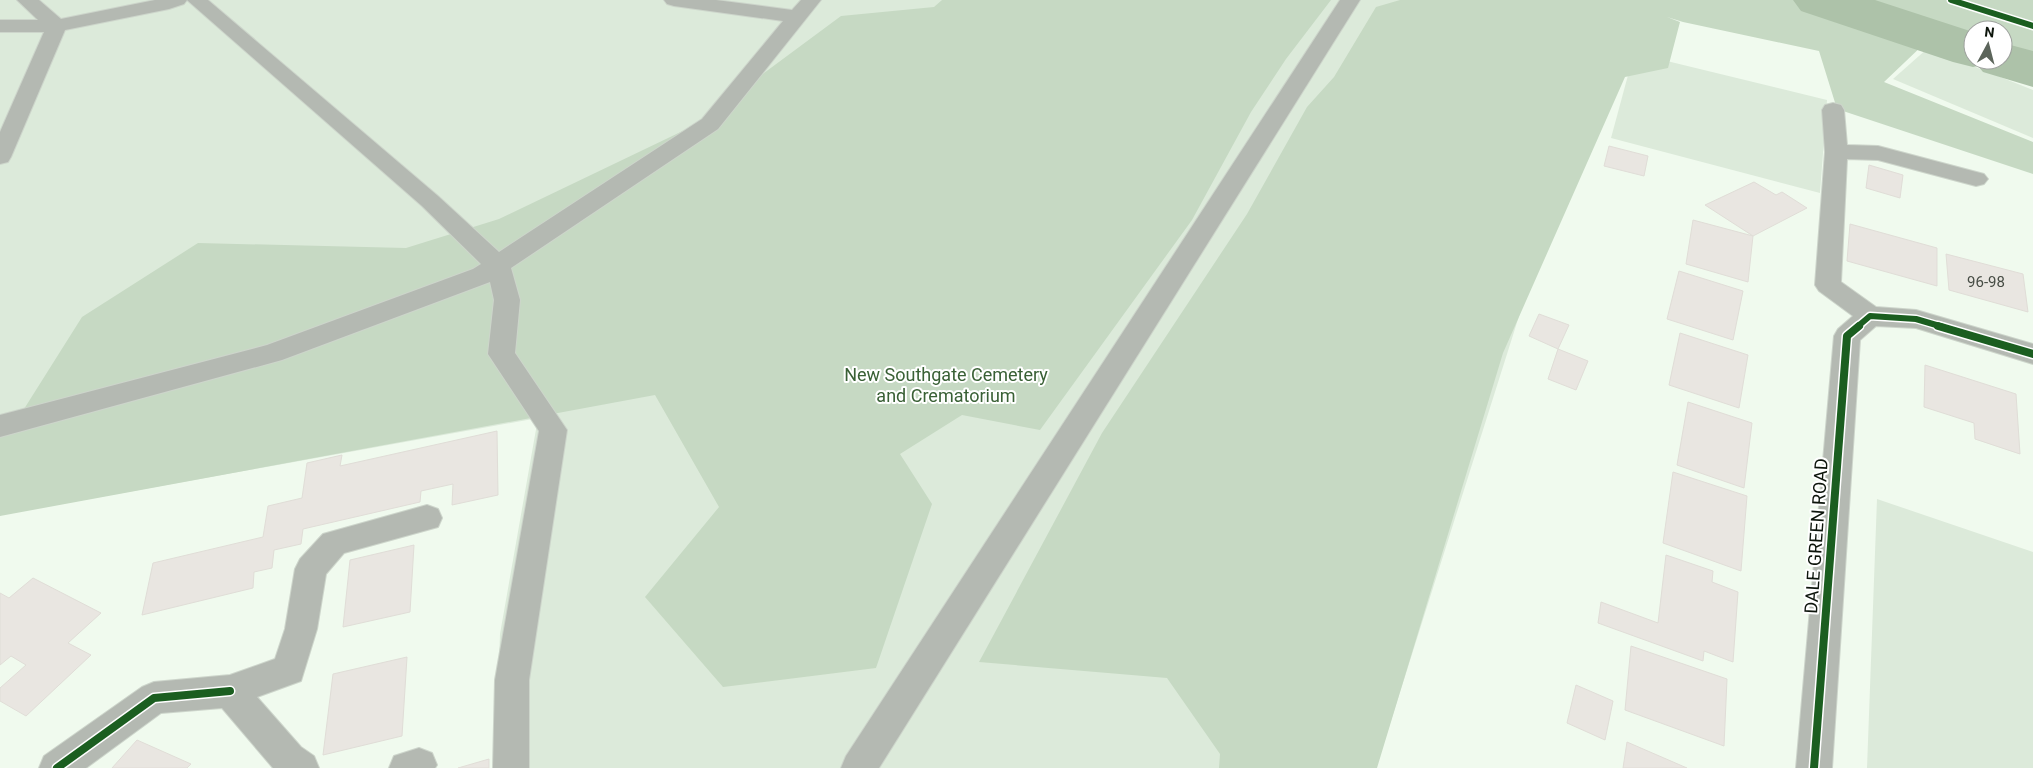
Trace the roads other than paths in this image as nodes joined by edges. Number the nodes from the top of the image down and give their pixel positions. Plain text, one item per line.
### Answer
1 (27, 0) edge
2 (177, 0) edge
3 (196, 0) edge
4 (674, 0) edge
5 (1350, 0) edge
6 (804, 9) edge
7 (0, 26) edge
8 (57, 26) junction
9 (1833, 110) dead end
10 (1836, 152) junction
11 (0, 157) edge
12 (1976, 179) dead end
13 (498, 264) junction
14 (1870, 316) junction
15 (2033, 354) edge
16 (0, 426) edge
17 (427, 518) dead end
18 (230, 691) junction
19 (57, 768) edge
20 (300, 768) edge
21 (511, 768) edge
22 (859, 768) edge
23 (1814, 768) edge

1 - 8 street
2 - 8 street
3 - 13 street
4 - 6 street
5 - 22 street
6 - 13 street
7 - 8 street
8 - 11 street
9 - 10 street
10 - 12 street
10 - 14 street
13 - 16 street
13 - 21 street
14 - 15 street
14 - 23 street, DALE GREEN ROAD
17 - 18 street
18 - 19 street
18 - 20 street

